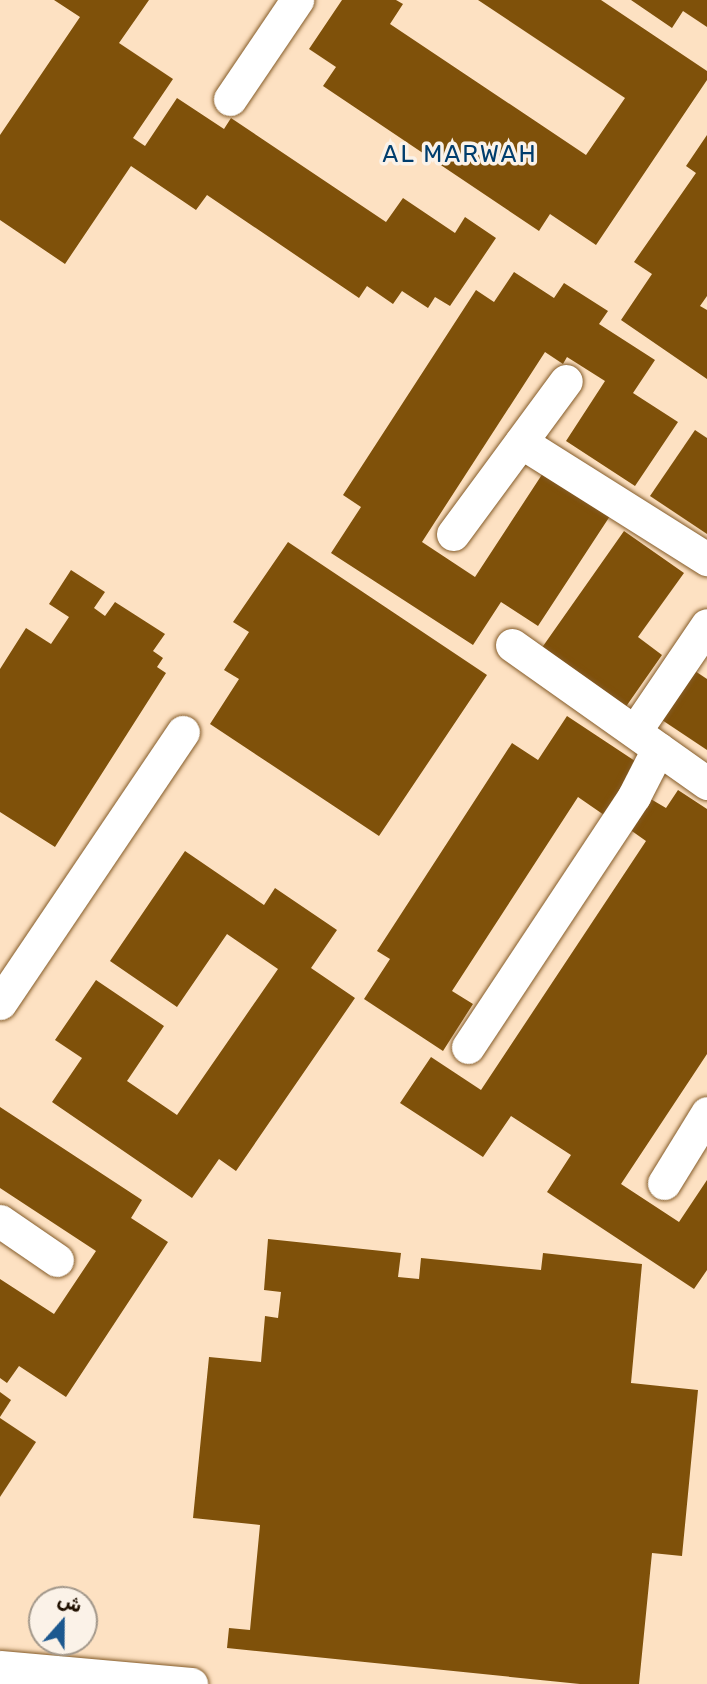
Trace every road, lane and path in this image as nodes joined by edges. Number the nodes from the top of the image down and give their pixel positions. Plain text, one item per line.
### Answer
1 (297, 0) edge
2 (230, 99) dead end
3 (566, 381) dead end
4 (521, 442) junction
5 (453, 534) dead end
6 (707, 559) edge
7 (707, 625) edge
8 (512, 645) dead end
9 (183, 732) dead end
10 (647, 740) junction
11 (707, 783) edge
12 (0, 1003) edge
13 (468, 1047) dead end
14 (707, 1113) edge
15 (664, 1183) dead end
16 (0, 1221) edge
17 (57, 1260) dead end
18 (0, 1667) edge
19 (191, 1684) edge

1 - 2 street
3 - 4 street
4 - 5 street
4 - 6 street
7 - 10 street
8 - 10 street
9 - 12 street
10 - 11 street
10 - 13 street
14 - 15 street
16 - 17 street
18 - 19 street

